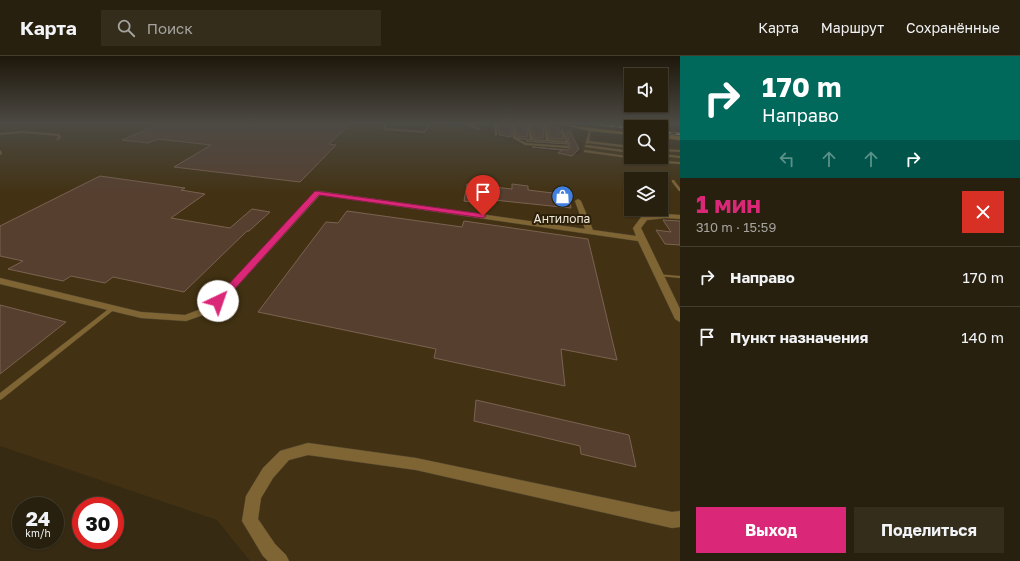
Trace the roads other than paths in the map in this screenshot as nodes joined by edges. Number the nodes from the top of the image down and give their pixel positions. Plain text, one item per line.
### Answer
1 (586, 148) edge
2 (598, 148) edge
3 (0, 150) edge
4 (624, 151) edge
5 (668, 151) edge
6 (680, 152) edge
7 (0, 154) edge
8 (668, 156) edge
9 (624, 157) edge
10 (680, 157) edge
11 (668, 162) edge
12 (680, 163) edge
13 (673, 181) dead end
14 (680, 190) edge
15 (578, 201) dead end
16 (680, 217) edge
17 (590, 231) junction
18 (641, 239) junction
19 (658, 275) junction
20 (680, 277) edge
21 (0, 281) edge
22 (113, 308) junction
23 (680, 320) edge
24 (0, 397) edge
25 (680, 519) edge
26 (280, 561) edge

1 - 9 lane
2 - 4 lane
3 - 7 lane
5 - 6 lane
8 - 10 lane
11 - 12 lane
13 - 14 lane
15 - 17 street
16 - 18 street
17 - 18 street
17 - 22 street
18 - 19 street
19 - 20 lane
19 - 23 street
21 - 22 street
22 - 24 lane
25 - 26 street

